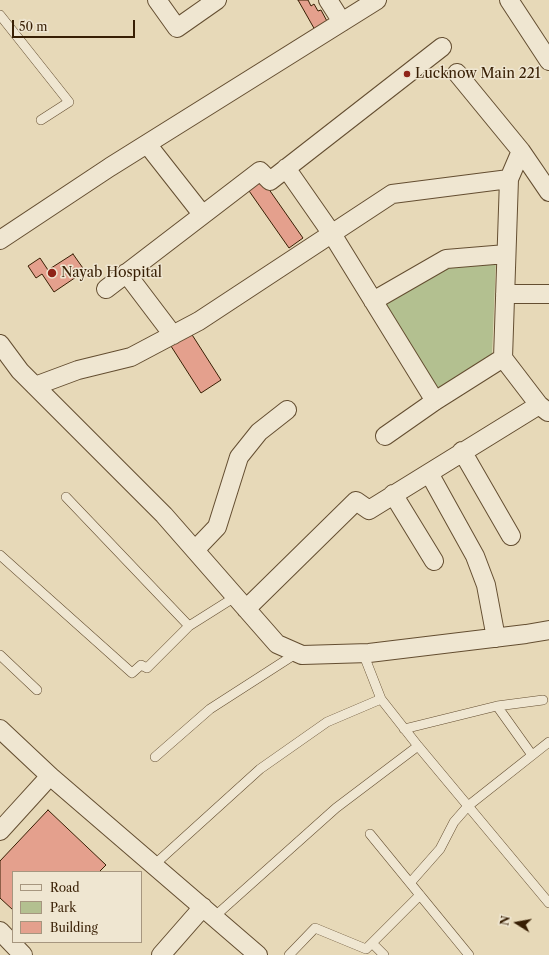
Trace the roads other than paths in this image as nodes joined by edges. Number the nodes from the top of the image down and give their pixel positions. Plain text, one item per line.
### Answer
1 (158, 0) edge
2 (216, 0) edge
3 (328, 0) edge
4 (377, 0) edge
5 (509, 0) edge
6 (0, 15) edge
7 (342, 22) junction
8 (442, 47) dead end
9 (549, 61) edge
10 (457, 73) dead end
11 (41, 120) dead end
12 (147, 144) junction
13 (521, 151) junction
14 (286, 168) junction
15 (509, 179) junction
16 (549, 192) edge
17 (202, 214) junction
18 (332, 234) junction
19 (0, 240) edge
20 (506, 254) junction
21 (126, 273) junction
22 (106, 289) dead end
23 (505, 294) junction
24 (549, 294) edge
25 (373, 301) junction
26 (173, 335) junction
27 (0, 344) edge
28 (503, 358) junction
29 (35, 386) junction
30 (435, 401) junction
31 (544, 409) edge
32 (287, 410) dead end
33 (385, 436) dead end
34 (462, 452) junction
35 (428, 472) junction
36 (394, 494) junction
37 (66, 497) dead end
38 (511, 536) dead end
39 (195, 550) junction
40 (0, 556) edge
41 (434, 561) dead end
42 (241, 603) junction
43 (189, 626) junction
44 (549, 630) edge
45 (496, 638) junction
46 (297, 653) junction
47 (363, 653) junction
48 (0, 655) edge
49 (37, 690) dead end
50 (381, 699) junction
51 (543, 700) dead end
52 (497, 706) junction
53 (0, 729) edge
54 (404, 729) junction
55 (549, 742) edge
56 (418, 746) junction
57 (532, 755) junction
58 (155, 757) dead end
59 (50, 776) junction
60 (468, 806) junction
61 (0, 831) edge
62 (370, 834) dead end
63 (154, 865) junction
64 (410, 883) junction
65 (420, 895) junction
66 (549, 903) edge
67 (209, 912) junction
68 (0, 931) edge
69 (372, 943) junction
70 (23, 955) edge
71 (161, 955) edge
72 (258, 955) edge
73 (289, 955) edge
74 (384, 955) edge
75 (469, 955) edge

1 - 2 street
3 - 7 street
4 - 7 street
5 - 9 street
6 - 11 lane
7 - 12 street
8 - 14 street
10 - 13 street
12 - 17 street
12 - 19 street
13 - 15 street
13 - 16 street
14 - 17 street
14 - 18 street
15 - 18 street
15 - 20 street
17 - 21 street
18 - 25 street
18 - 26 street
20 - 23 street
20 - 25 street
21 - 22 street
21 - 26 street
23 - 24 street
23 - 28 street
25 - 30 street
26 - 29 street
27 - 29 street
28 - 30 street
28 - 31 street
29 - 39 street
30 - 33 street
31 - 34 street
32 - 39 street
34 - 35 street
34 - 38 street
35 - 36 street
35 - 45 street
36 - 41 street
36 - 42 street
37 - 43 lane
39 - 42 street
40 - 43 lane
42 - 43 lane
42 - 46 street
44 - 45 street
45 - 47 street
46 - 47 street
46 - 58 lane
47 - 50 lane
48 - 49 lane
50 - 54 lane
50 - 63 lane
51 - 52 lane
52 - 54 lane
52 - 57 lane
53 - 59 street
54 - 56 lane
55 - 57 lane
56 - 60 lane
56 - 67 lane
57 - 60 lane
59 - 61 street
59 - 63 street
60 - 64 lane
60 - 66 lane
62 - 64 lane
63 - 67 street
64 - 65 lane
65 - 69 lane
65 - 75 lane
67 - 71 street
67 - 72 street
68 - 70 street
69 - 73 lane
69 - 74 lane

